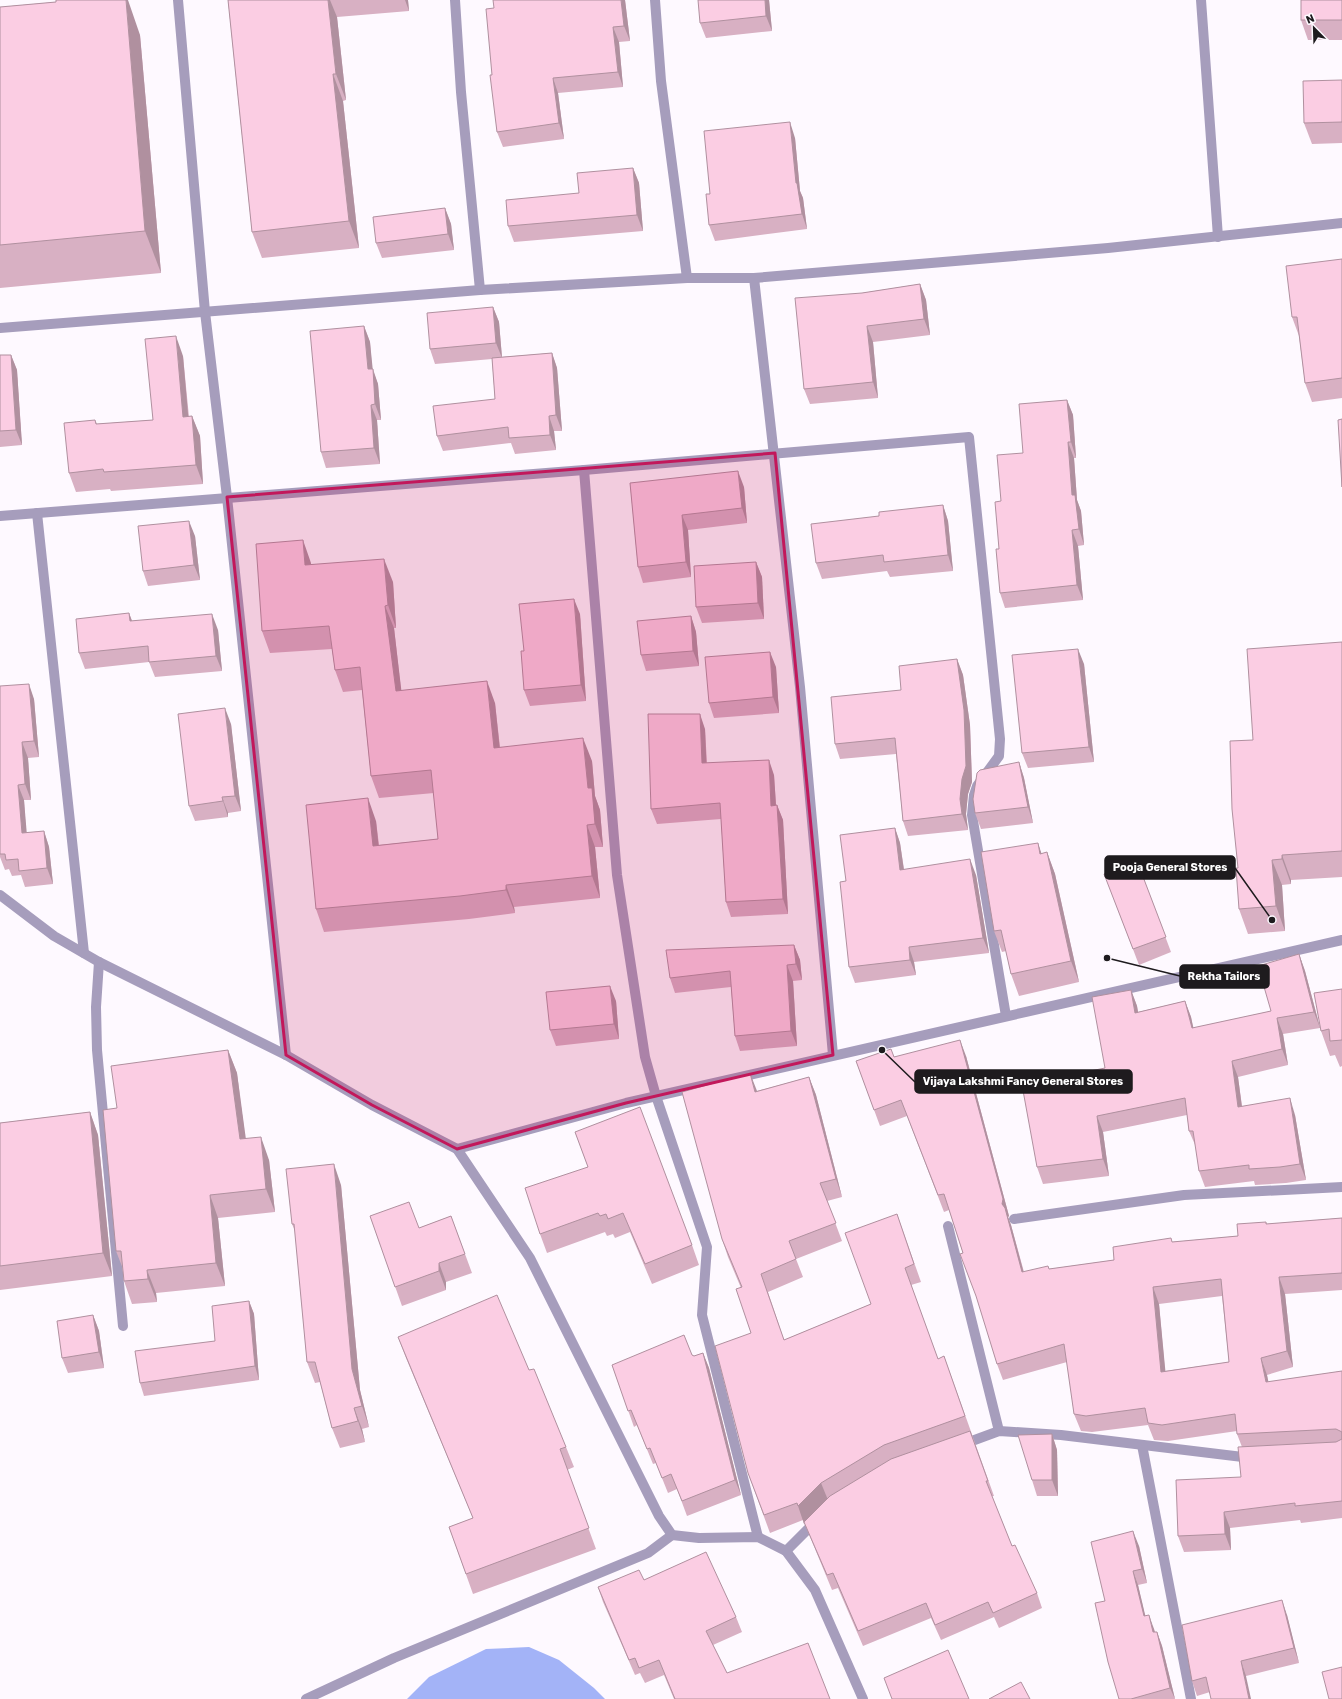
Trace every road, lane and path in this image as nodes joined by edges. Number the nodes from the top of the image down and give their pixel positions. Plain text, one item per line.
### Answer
1 (178, 0) edge
2 (455, 0) edge
3 (655, 0) edge
4 (1201, 0) edge
5 (1342, 223) edge
6 (1218, 237) junction
7 (687, 278) junction
8 (754, 278) junction
9 (480, 290) junction
10 (205, 312) junction
11 (0, 328) edge
12 (775, 453) junction
13 (584, 470) junction
14 (228, 497) junction
15 (37, 513) junction
16 (0, 516) edge
17 (0, 895) edge
18 (1342, 940) edge
19 (84, 953) junction
20 (99, 962) junction
21 (1006, 1016) junction
22 (286, 1055) junction
23 (833, 1055) junction
24 (656, 1096) junction
25 (457, 1148) junction
26 (1342, 1187) edge
27 (1014, 1219) dead end
28 (948, 1226) edge
29 (123, 1326) dead end
30 (999, 1431) junction
31 (1142, 1445) junction
32 (954, 1447) edge
33 (1258, 1458) edge
34 (825, 1512) edge
35 (672, 1535) junction
36 (758, 1537) junction
37 (786, 1551) junction
38 (306, 1699) edge
39 (863, 1699) edge
40 (1191, 1699) edge

1 - 10 street
2 - 9 street
3 - 7 street
4 - 6 street
5 - 6 street
6 - 8 street
7 - 8 street
7 - 9 street
8 - 12 street
9 - 10 street
10 - 11 street
10 - 14 street
12 - 13 street
12 - 21 street
12 - 23 street
13 - 14 street
13 - 24 street
14 - 15 street
14 - 22 street
15 - 16 street
15 - 19 street
17 - 19 street
18 - 21 street
19 - 20 street
20 - 22 street
20 - 29 street
21 - 23 street
22 - 25 street
23 - 24 street
24 - 25 street
24 - 36 street
25 - 35 street
26 - 27 street
28 - 30 street
30 - 31 street
30 - 32 street
31 - 33 street
31 - 40 street
34 - 37 street
35 - 36 street
35 - 38 street
36 - 37 street
37 - 39 street

